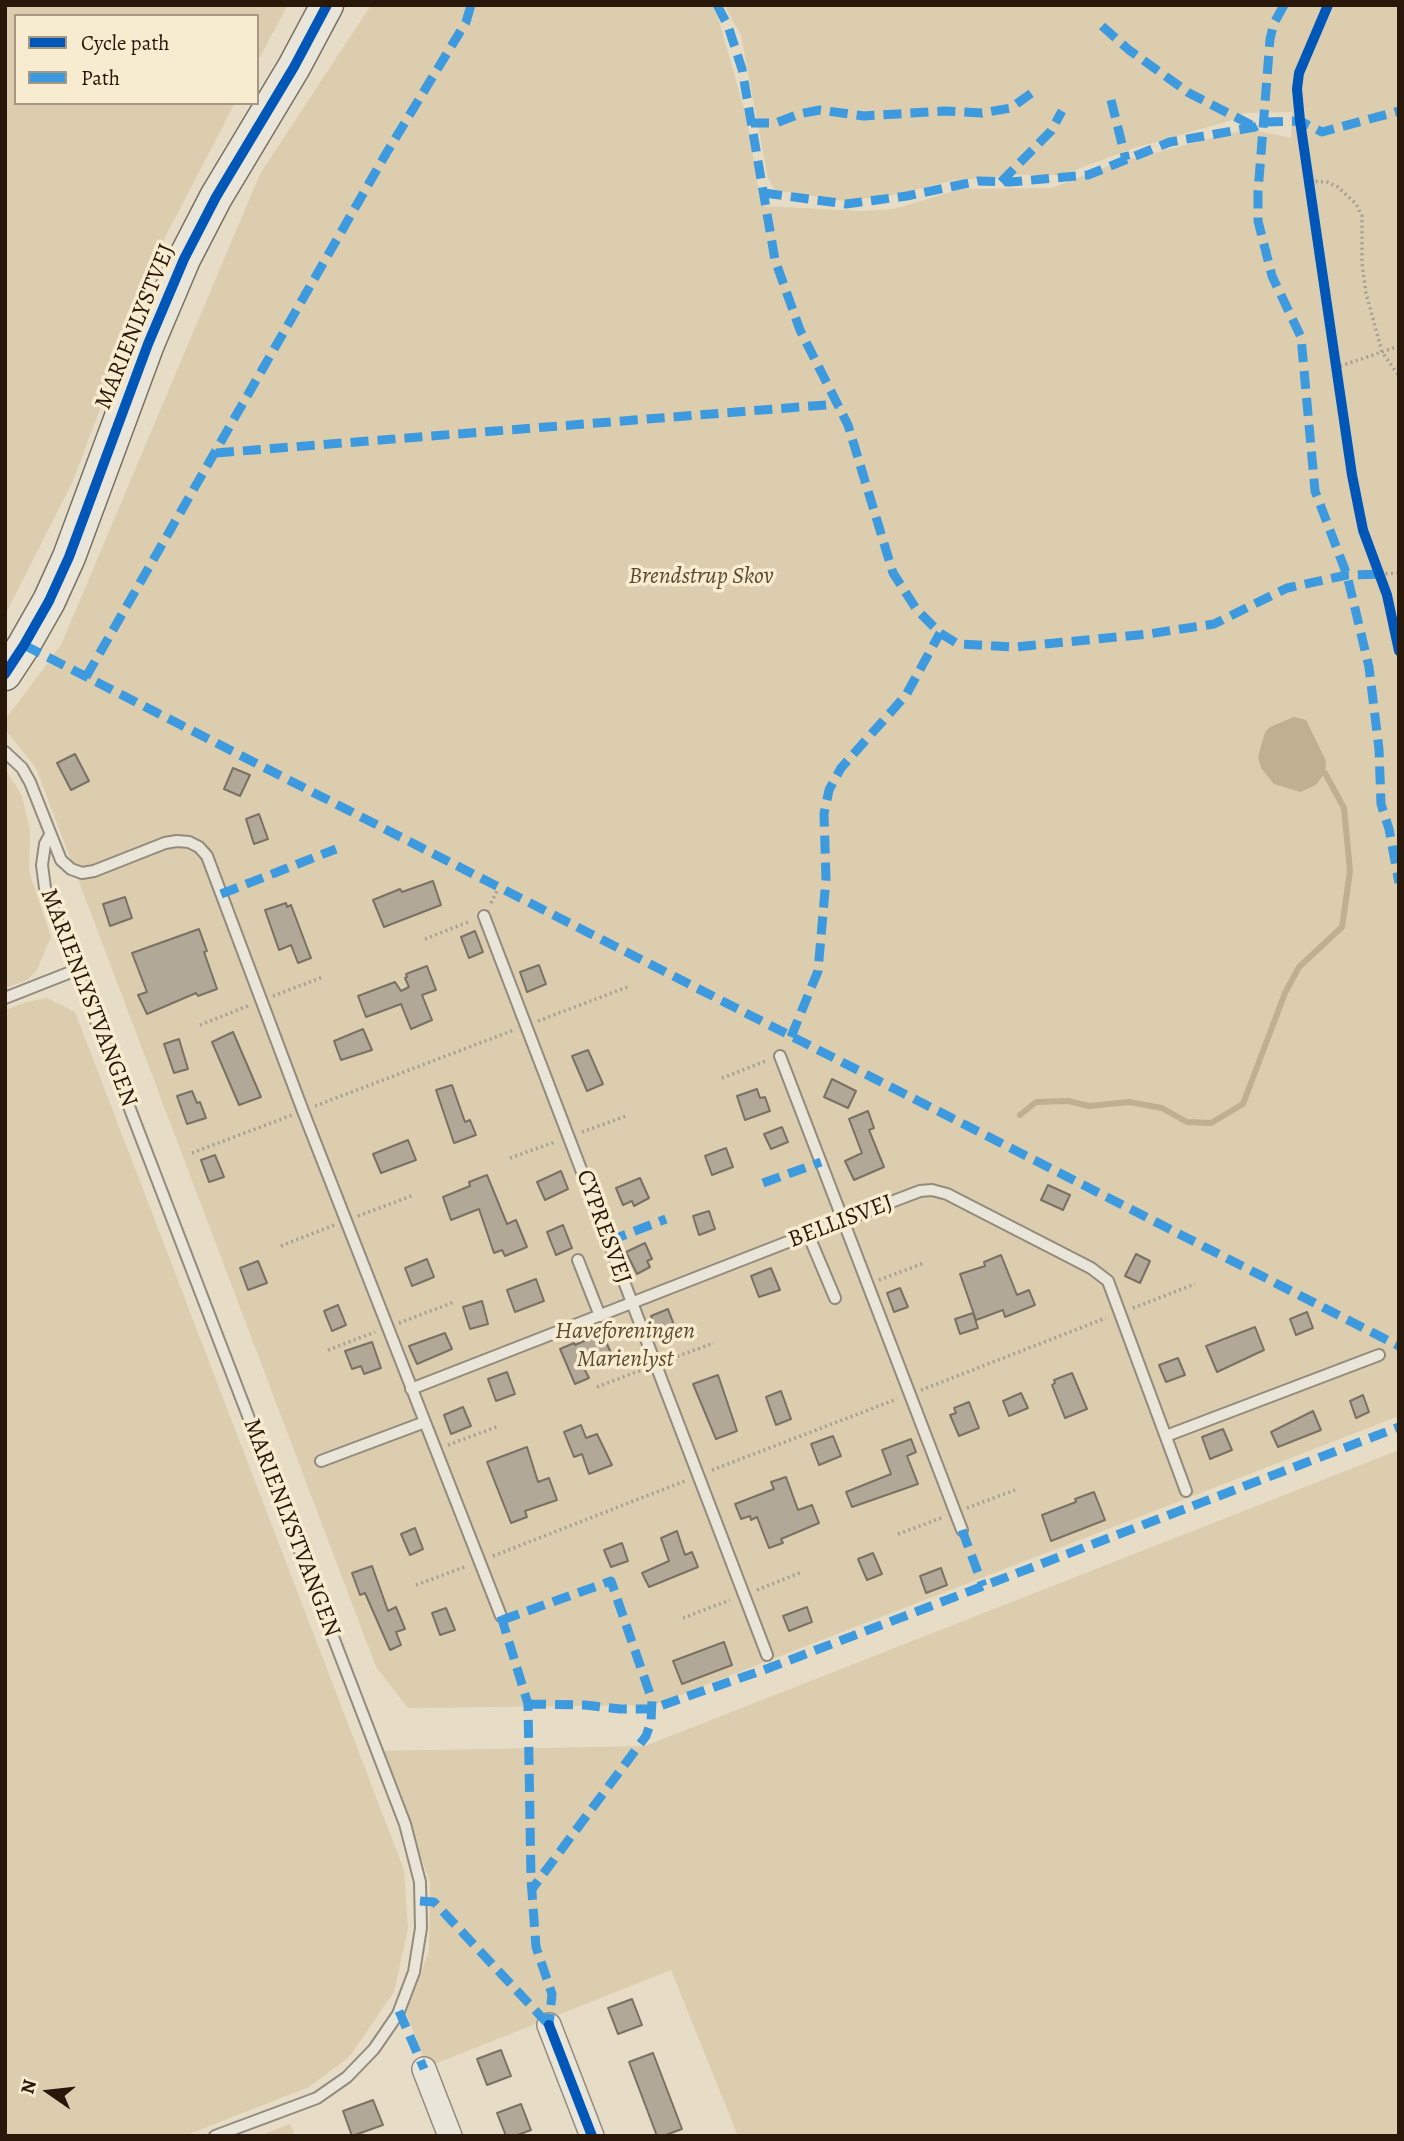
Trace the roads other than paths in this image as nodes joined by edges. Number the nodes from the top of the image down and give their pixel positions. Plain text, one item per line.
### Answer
1 (327, 5) edge
2 (5, 674) edge
3 (5, 752) edge
4 (50, 835) junction
5 (484, 916) road end
6 (76, 970) junction
7 (5, 998) edge
8 (780, 1056) road end
9 (844, 1220) junction
10 (808, 1234) junction
11 (578, 1260) dead end
12 (835, 1298) dead end
13 (631, 1304) junction
14 (600, 1316) junction
15 (1378, 1355) dead end
16 (411, 1389) junction
17 (425, 1422) junction
18 (1166, 1436) junction
19 (321, 1461) dead end
20 (1186, 1491) dead end
21 (962, 1530) dead end
22 (501, 1616) dead end
23 (767, 1655) dead end
24 (549, 2025) dead end
25 (424, 2069) dead end
26 (215, 2136) edge
27 (450, 2136) edge
28 (593, 2136) edge

1 - 2 street, MARIENLYSTVEJ
3 - 4 lane
4 - 6 lane, MARIENLYSTVANGEN
4 - 16 lane
5 - 13 lane, CYPRESVEJ
6 - 7 lane
6 - 26 lane, MARIENLYSTVANGEN
8 - 9 lane
9 - 10 lane, BELLISVEJ
9 - 18 lane, BELLISVEJ
9 - 21 lane
10 - 12 lane
10 - 13 lane, BELLISVEJ
11 - 14 lane
13 - 14 lane, BELLISVEJ
13 - 23 lane, CYPRESVEJ
14 - 16 lane, BELLISVEJ
15 - 18 lane
16 - 17 lane
17 - 19 lane
17 - 22 lane
18 - 20 lane, BELLISVEJ
24 - 28 street
25 - 27 street

